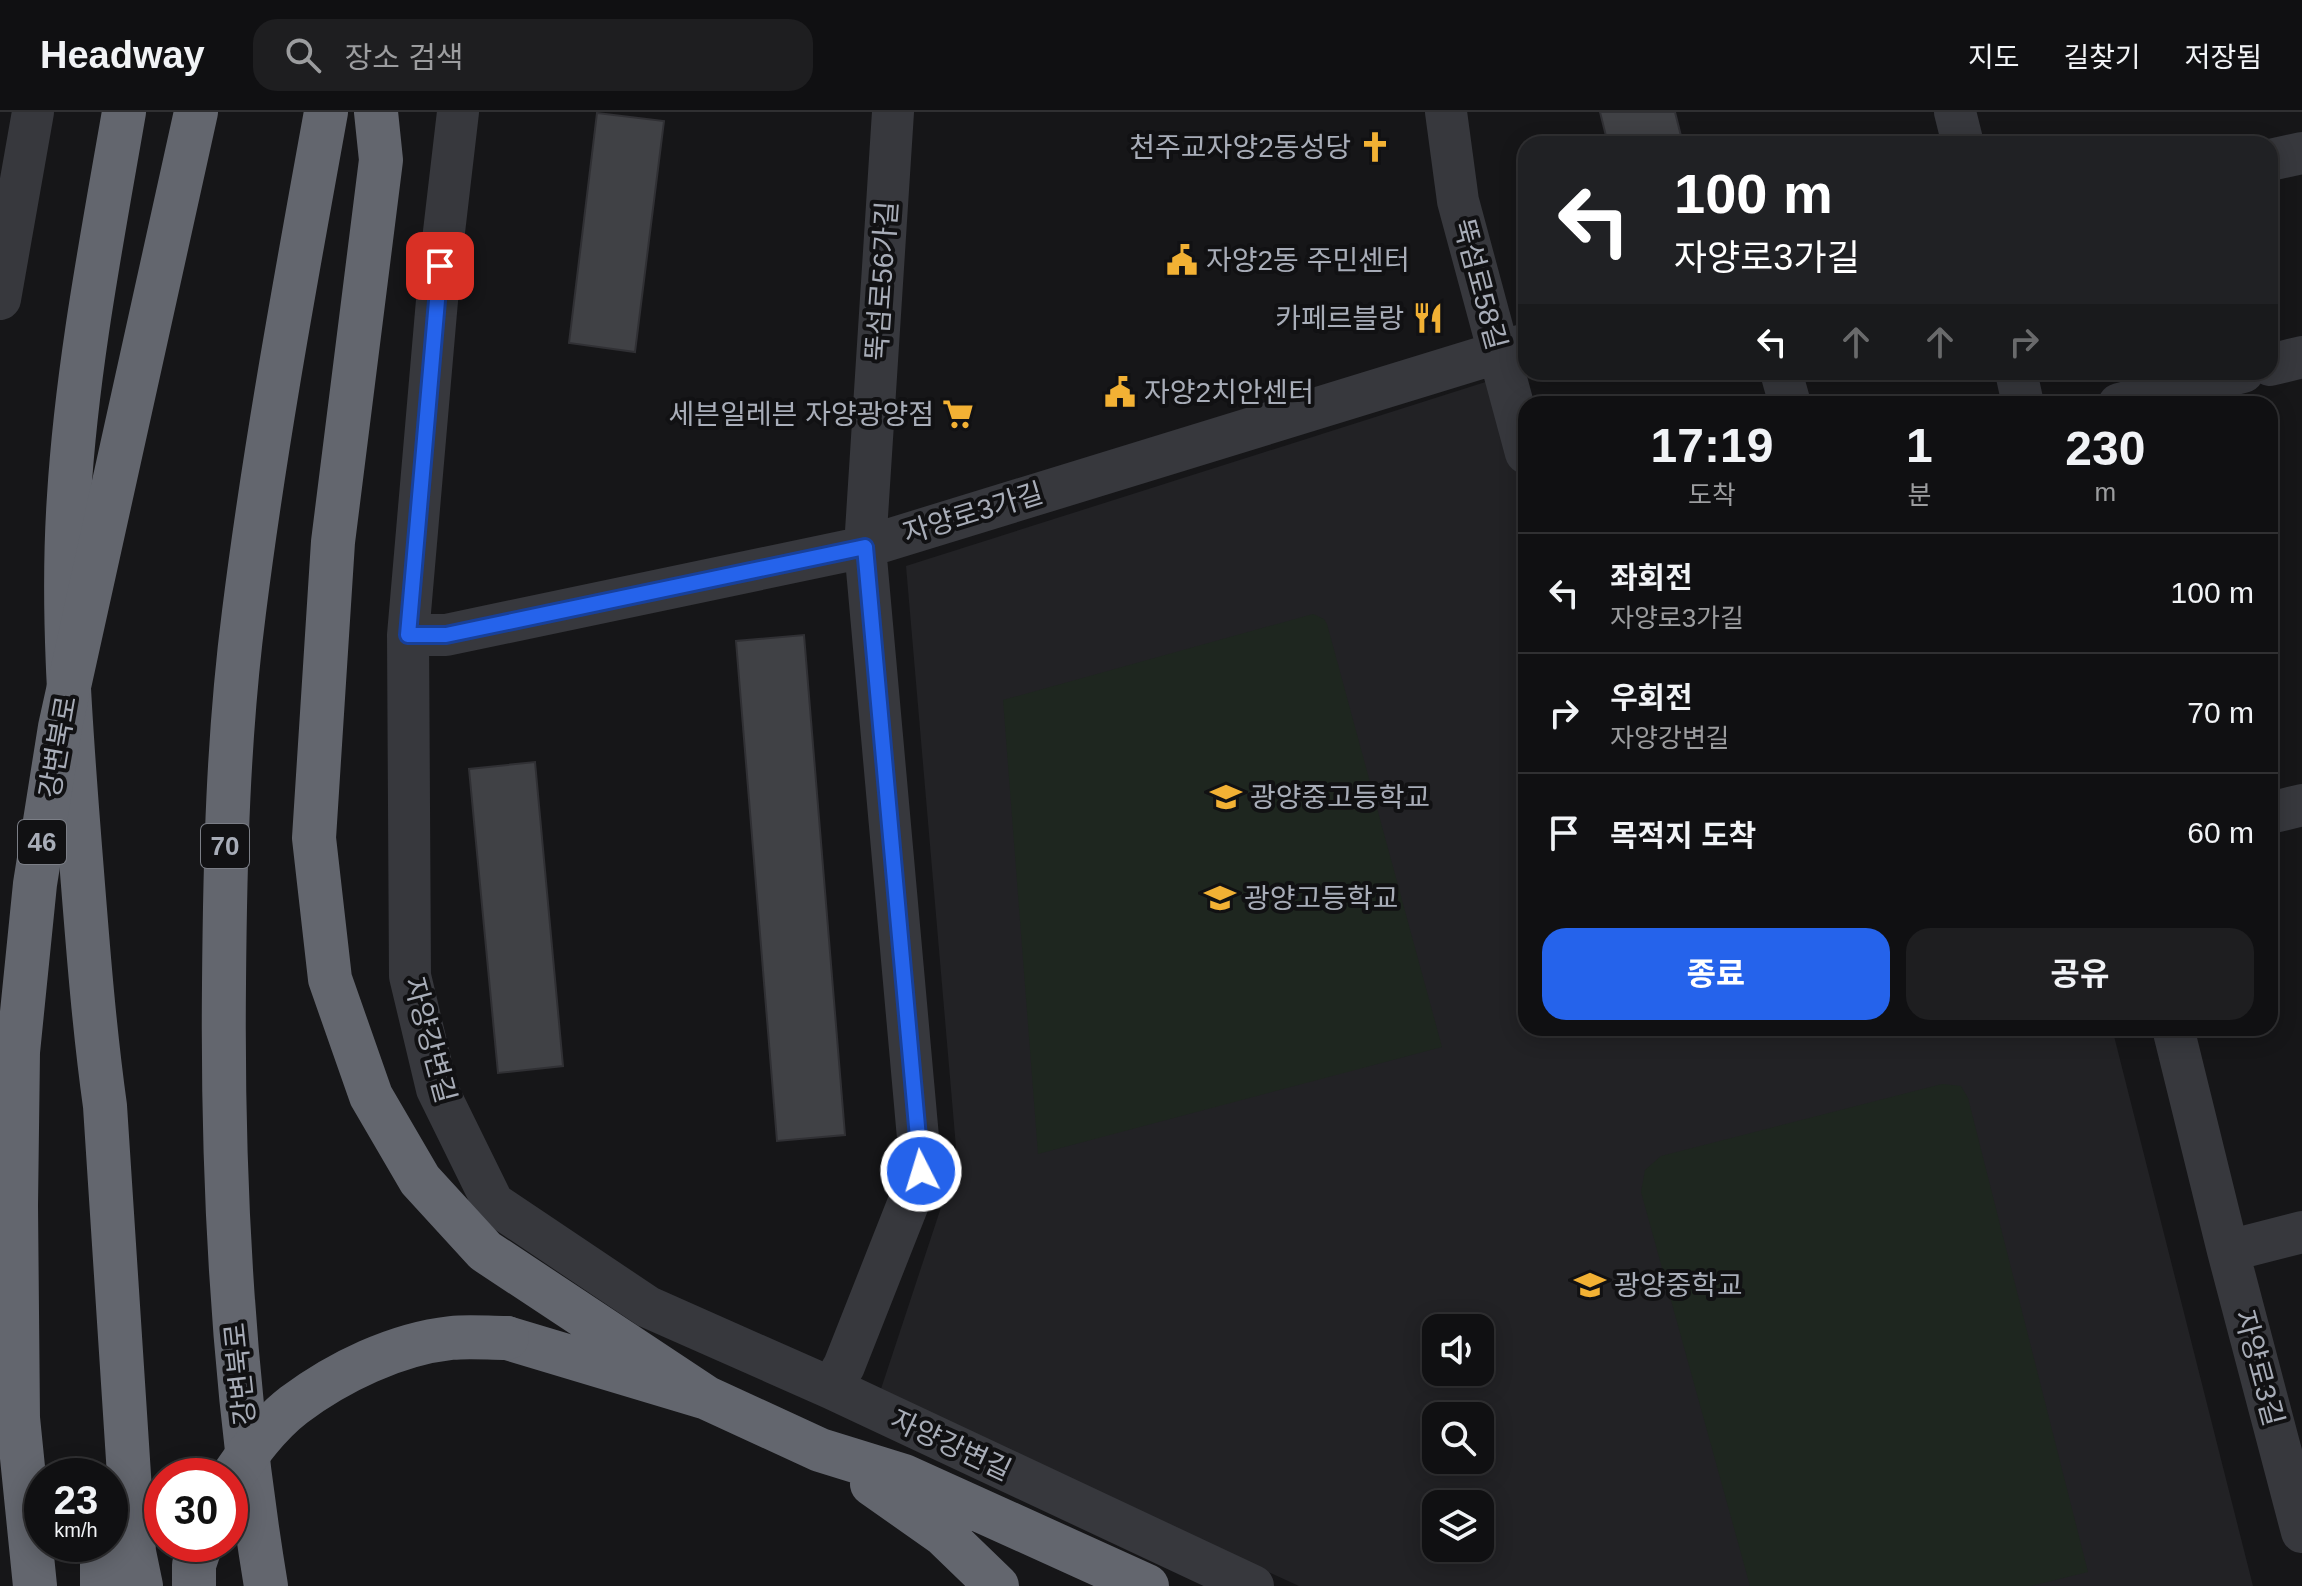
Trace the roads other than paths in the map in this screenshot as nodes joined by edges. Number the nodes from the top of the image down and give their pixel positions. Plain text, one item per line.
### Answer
1 (33, 112) edge
2 (124, 112) edge
3 (196, 112) edge
4 (326, 112) edge
5 (376, 112) edge
6 (458, 112) edge
7 (893, 112) edge
8 (1446, 112) edge
9 (1955, 112) edge
10 (1961, 136) edge
11 (2302, 153) edge
12 (2278, 158) edge
13 (0, 299) edge
14 (1512, 347) edge
15 (2302, 357) edge
16 (2278, 363) edge
17 (2212, 380) edge
18 (1518, 396) edge
19 (2150, 396) edge
20 (865, 547) junction
21 (408, 635) junction
22 (2302, 805) edge
23 (2278, 811) edge
24 (2175, 1036) edge
25 (96, 1047) junction
26 (2302, 1232) edge
27 (2228, 1251) junction
28 (831, 1388) junction
29 (707, 1398) junction
30 (820, 1450) junction
31 (101, 1458) edge
32 (245, 1458) edge
33 (2302, 1532) edge
34 (102, 1562) edge
35 (195, 1562) edge
36 (35, 1586) edge
37 (102, 1586) edge
38 (141, 1586) edge
39 (194, 1586) edge
40 (266, 1586) edge
41 (997, 1586) edge
42 (1147, 1586) edge
43 (1253, 1586) edge

1 - 13 street
2 - 25 highway
3 - 36 highway, 강변북로 / 46, bridge
4 - 40 highway, 강변북로 / 70
5 - 29 highway
6 - 21 street, 자양강변길
7 - 20 street, 뚝섬로56가길
8 - 14 street, 뚝섬로58길
9 - 10 street
11 - 12 street
14 - 18 street, 뚝섬로58길
14 - 20 street, 자양로3가길
15 - 16 street
17 - 19 street
20 - 21 street, 자양로3가길
20 - 28 street, 뚝섬로56가길
21 - 28 street, 자양강변길
22 - 23 street
24 - 27 street, 자양로3길
25 - 31 highway
25 - 38 highway
26 - 27 street
27 - 33 street, 자양로3길
28 - 43 street, 자양강변길
29 - 30 highway
29 - 32 highway, bridge
30 - 41 highway
30 - 42 highway
34 - 37 highway
35 - 39 highway

